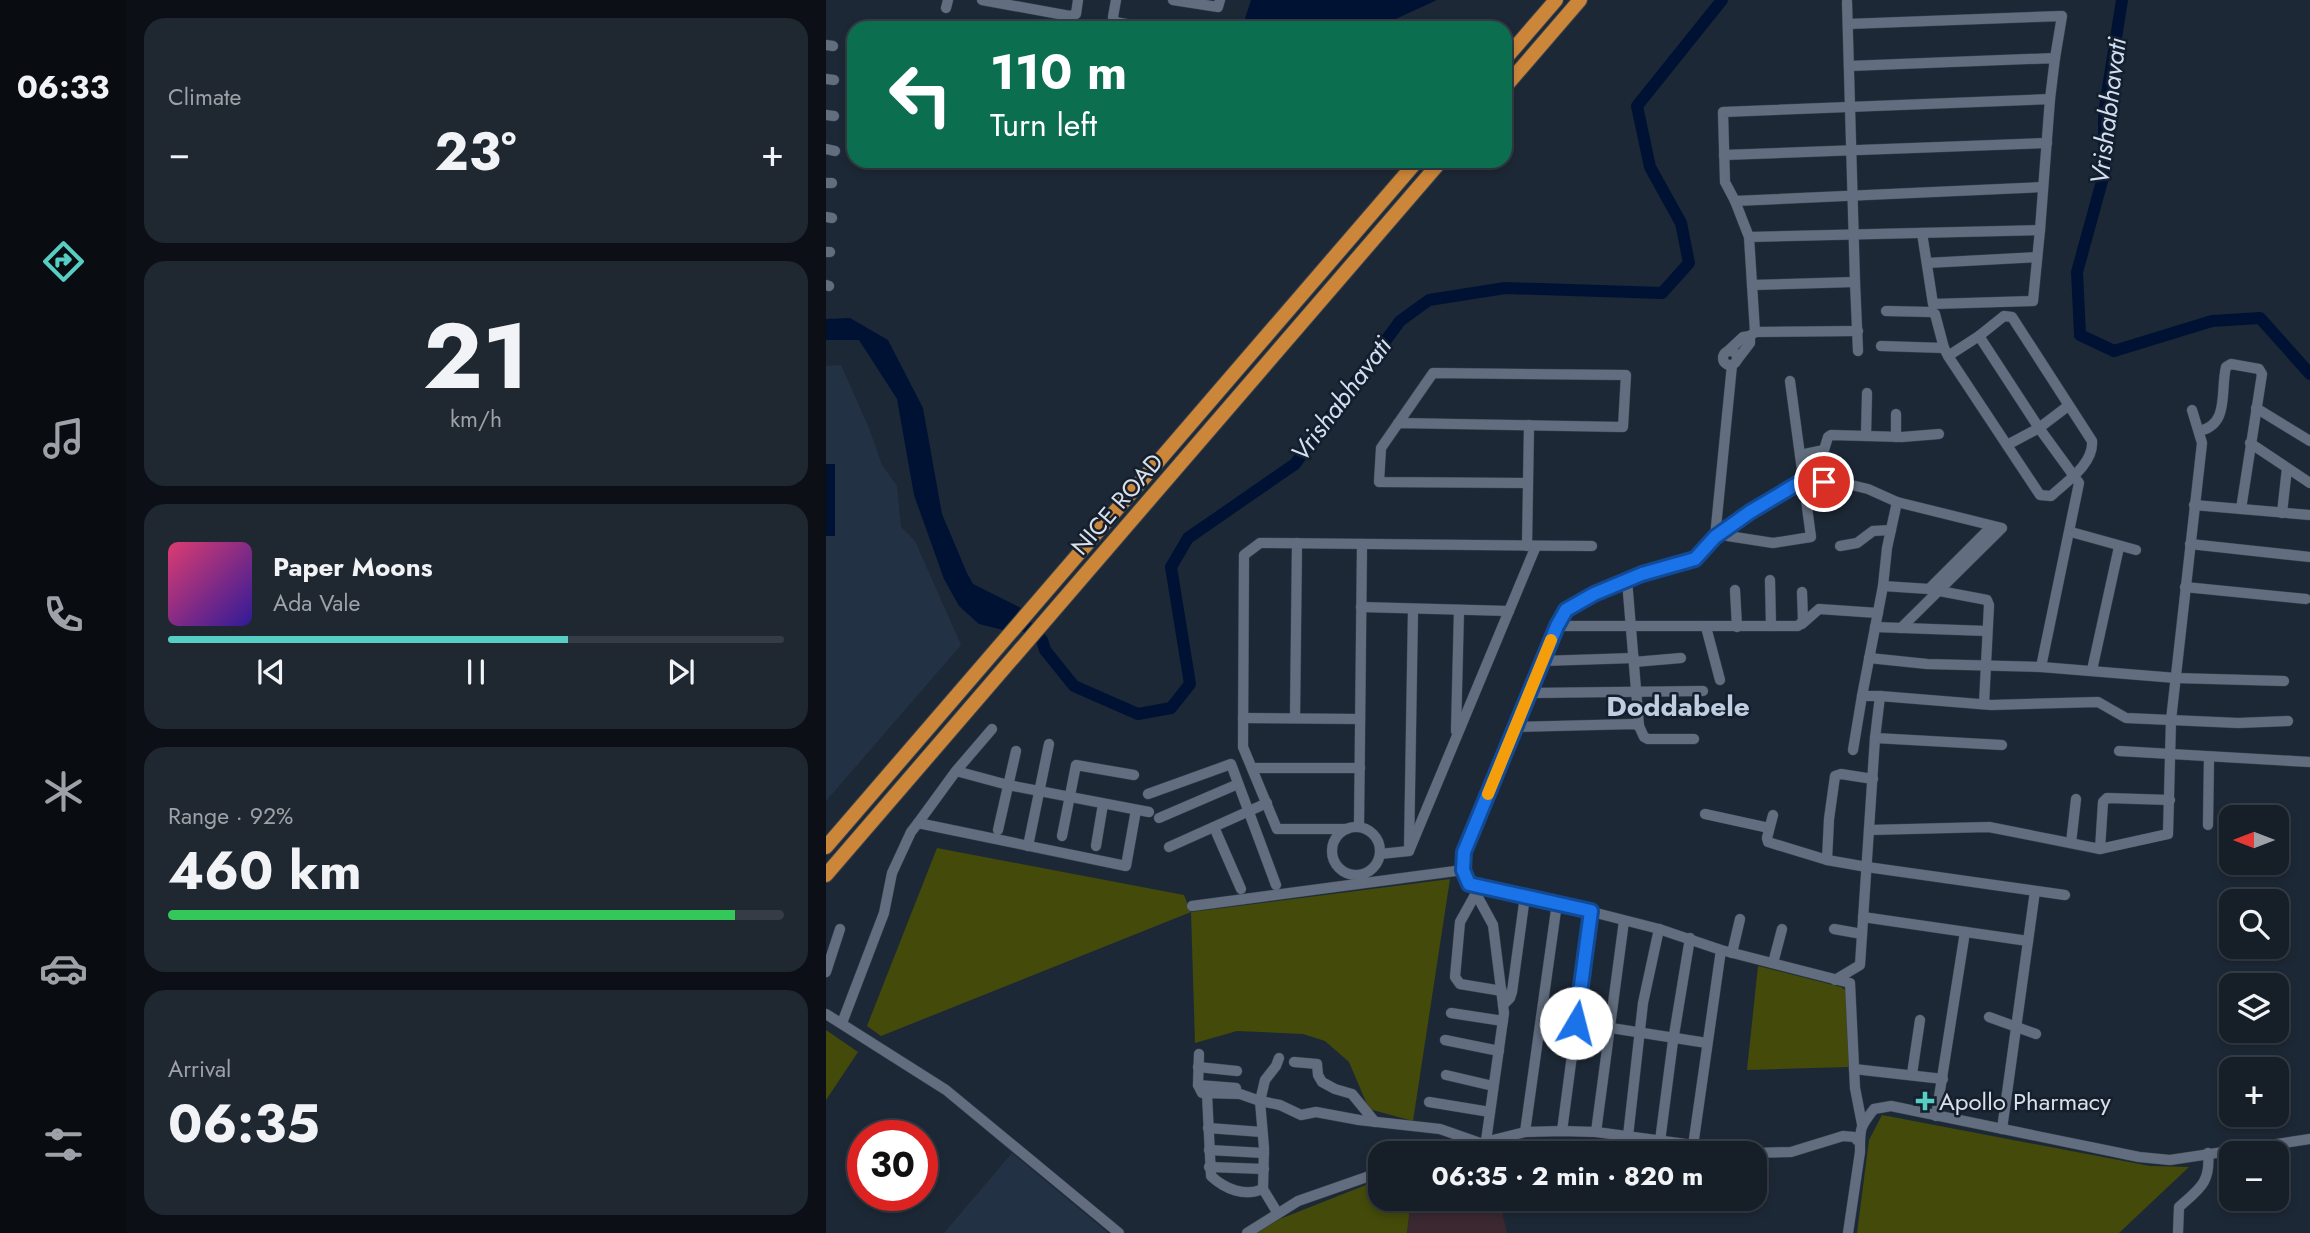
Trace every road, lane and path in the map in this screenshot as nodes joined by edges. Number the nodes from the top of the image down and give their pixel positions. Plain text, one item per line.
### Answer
1 (982, 0) edge
2 (1078, 0) edge
3 (1116, 0) edge
4 (1173, 0) edge
5 (1220, 0) edge
6 (1556, 0) edge
7 (1580, 0) edge
8 (1847, 2) dead end
9 (1115, 21) edge
10 (1848, 24) junction
11 (1512, 51) edge
12 (2055, 58) junction
13 (1849, 66) junction
14 (1512, 79) edge
15 (2050, 99) junction
16 (1851, 107) junction
17 (2047, 143) junction
18 (1851, 150) junction
19 (1724, 155) junction
20 (1412, 168) edge
21 (1435, 168) edge
22 (2043, 187) junction
23 (1854, 195) junction
24 (1735, 201) junction
25 (2040, 230) junction
26 (1922, 233) junction
27 (1854, 236) junction
28 (1749, 237) junction
29 (2037, 257) junction
30 (1927, 263) junction
31 (1855, 282) junction
32 (1752, 285) junction
33 (1886, 312) dead end
34 (1857, 331) junction
35 (1752, 334) junction
36 (1979, 336) junction
37 (1881, 346) dead end
38 (1858, 351) dead end
39 (1946, 352) junction
40 (1735, 363) junction
41 (1790, 381) dead end
42 (1867, 393) dead end
43 (2068, 406) junction
44 (2256, 408) junction
45 (2192, 410) dead end
46 (1896, 414) dead end
47 (1398, 423) junction
48 (1529, 425) junction
49 (2039, 428) junction
50 (2199, 431) junction
51 (1939, 434) dead end
52 (1866, 436) junction
53 (1896, 436) junction
54 (2310, 441) edge
55 (2250, 443) junction
56 (2007, 445) junction
57 (1800, 456) junction
58 (2287, 468) junction
59 (2073, 475) junction
60 (1802, 481) junction
61 (1528, 483) junction
62 (2310, 483) edge
63 (1897, 502) junction
64 (2194, 505) junction
65 (2241, 509) junction
66 (2282, 513) junction
67 (2310, 515) edge
68 (1992, 526) junction
69 (1891, 530) junction
70 (2071, 532) junction
71 (1719, 535) junction
72 (1297, 543) junction
73 (1362, 544) junction
74 (2190, 544) junction
75 (1532, 546) junction
76 (1840, 546) dead end
77 (1591, 547) dead end
78 (2119, 547) junction
79 (2136, 550) dead end
80 (2310, 557) edge
81 (1627, 580) junction
82 (1770, 580) dead end
83 (1883, 586) junction
84 (2185, 587) junction
85 (1928, 589) junction
86 (1735, 590) dead end
87 (1802, 592) dead end
88 (1940, 592) junction
89 (2306, 599) dead end
90 (1362, 607) junction
91 (1413, 609) junction
92 (1459, 610) junction
93 (1509, 611) junction
94 (1878, 613) junction
95 (1801, 624) junction
96 (1557, 626) junction
97 (1737, 626) junction
98 (1771, 626) junction
99 (1632, 627) junction
100 (1706, 627) junction
101 (1875, 627) junction
102 (1901, 628) junction
103 (1987, 631) junction
104 (1681, 658) dead end
105 (1868, 658) junction
106 (1634, 660) junction
107 (1542, 661) junction
108 (1985, 666) junction
109 (2041, 667) junction
110 (2092, 670) junction
111 (2176, 678) junction
112 (1720, 680) dead end
113 (2284, 681) dead end
114 (1703, 691) dead end
115 (1529, 693) junction
116 (1637, 694) junction
117 (1862, 696) junction
118 (1880, 696) junction
119 (1984, 704) junction
120 (1243, 718) junction
121 (1295, 718) junction
122 (1360, 719) junction
123 (2171, 720) junction
124 (2288, 721) dead end
125 (1639, 726) junction
126 (1515, 727) junction
127 (992, 729) dead end
128 (1875, 738) junction
129 (1456, 739) junction
130 (1694, 739) dead end
131 (1049, 744) dead end
132 (2002, 745) dead end
133 (1853, 750) dead end
134 (1016, 751) dead end
135 (2119, 751) dead end
136 (2170, 754) junction
137 (2209, 757) junction
138 (2310, 762) edge
139 (1252, 768) junction
140 (1360, 768) junction
141 (956, 771) junction
142 (1134, 775) dead end
143 (1872, 779) junction
144 (1008, 785) junction
145 (1238, 785) junction
146 (1039, 792) junction
147 (1148, 794) dead end
148 (1069, 798) junction
149 (2076, 799) dead end
150 (2170, 800) junction
151 (1267, 803) junction
152 (1103, 804) junction
153 (1136, 810) junction
154 (1149, 812) dead end
155 (1249, 812) junction
156 (1705, 814) dead end
157 (1773, 815) dead end
158 (1159, 818) dead end
159 (918, 823) junction
160 (2208, 825) dead end
161 (1214, 827) junction
162 (1359, 828) junction
163 (1769, 828) junction
164 (1347, 829) junction
165 (998, 830) dead end
166 (1869, 830) junction
167 (1062, 836) dead end
168 (2071, 843) junction
169 (1028, 846) junction
170 (1096, 846) dead end
171 (826, 847) edge
172 (1169, 848) dead end
173 (2100, 849) junction
174 (1409, 851) junction
175 (1380, 854) junction
176 (1827, 860) junction
177 (1867, 867) junction
178 (1374, 868) junction
179 (1341, 870) junction
180 (1463, 870) junction
181 (826, 875) edge
182 (1377, 881) junction
183 (1469, 884) junction
184 (1276, 885) dead end
185 (1338, 886) junction
186 (1241, 889) dead end
187 (2035, 891) junction
188 (1475, 895) junction
189 (2065, 895) dead end
190 (1525, 896) junction
191 (1558, 903) junction
192 (1192, 906) dead end
193 (1591, 911) junction
194 (1863, 917) junction
195 (1740, 919) dead end
196 (1624, 922) junction
197 (840, 929) dead end
198 (1659, 929) junction
199 (1782, 929) dead end
200 (1834, 929) dead end
201 (1965, 932) junction
202 (1862, 934) junction
203 (1690, 938) junction
204 (2028, 941) junction
205 (1721, 950) junction
206 (1732, 953) junction
207 (1773, 964) junction
208 (826, 972) edge
209 (1835, 980) junction
210 (1502, 991) junction
211 (1503, 1005) junction
212 (1451, 1013) dead end
213 (826, 1014) edge
214 (1541, 1017) junction
215 (1989, 1017) dead end
216 (1920, 1020) dead end
217 (1503, 1021) junction
218 (842, 1023) junction
219 (1576, 1023) junction
220 (2016, 1027) junction
221 (1609, 1028) junction
222 (1640, 1032) junction
223 (2036, 1034) dead end
224 (1674, 1038) junction
225 (1445, 1040) dead end
226 (1707, 1043) junction
227 (1499, 1051) junction
228 (1199, 1054) dead end
229 (1279, 1058) dead end
230 (1294, 1062) dead end
231 (1198, 1067) junction
232 (1854, 1069) junction
233 (1237, 1072) dead end
234 (1912, 1074) junction
235 (1447, 1075) dead end
236 (1943, 1079) junction
237 (1198, 1085) junction
238 (1493, 1086) junction
239 (1236, 1088) dead end
240 (1207, 1094) junction
241 (1260, 1101) junction
242 (1429, 1102) dead end
243 (1490, 1112) junction
244 (1936, 1116) junction
245 (1375, 1122) junction
246 (1862, 1124) junction
247 (1208, 1128) junction
248 (2002, 1129) junction
249 (1562, 1131) junction
250 (1262, 1132) junction
251 (1525, 1132) junction
252 (1596, 1132) junction
253 (1628, 1136) junction
254 (2310, 1139) edge
255 (1480, 1141) edge
256 (1483, 1141) edge
257 (1487, 1141) edge
258 (1660, 1141) joint
259 (1694, 1141) edge
260 (1858, 1141) junction
261 (1209, 1150) junction
262 (1264, 1153) junction
263 (1767, 1153) edge
264 (2208, 1153) junction
265 (1209, 1167) junction
266 (1264, 1169) junction
267 (1368, 1176) edge
268 (1264, 1189) junction
269 (1277, 1212) junction
270 (1119, 1233) edge
271 (1247, 1233) edge
272 (1848, 1233) edge
273 (2178, 1233) edge

1 - 2 street
3 - 9 street
4 - 5 street
6 - 11 highway
7 - 14 highway
8 - 10 street
10 - 12 street
10 - 13 street
12 - 13 street
12 - 15 street
13 - 16 street
15 - 16 street
15 - 17 street
16 - 18 street
16 - 19 street
17 - 18 street
17 - 22 street
18 - 19 street
18 - 23 street
19 - 24 street
20 - 171 highway, NICE ROAD
21 - 181 highway, NICE ROAD
22 - 23 street
22 - 25 street
23 - 24 street
23 - 27 street
24 - 28 street
25 - 26 street
25 - 29 street
26 - 27 street
26 - 30 street
27 - 28 street
27 - 31 street
28 - 32 street
29 - 30 street
29 - 30 street
31 - 32 street
31 - 34 street
32 - 35 street
33 - 39 street
34 - 35 street
34 - 38 street
35 - 40 street
35 - 40 street
36 - 39 street
36 - 43 street
36 - 49 street
37 - 39 street
39 - 56 street
40 - 71 street
41 - 57 street
42 - 52 street
43 - 49 street
43 - 59 street
44 - 50 street
44 - 54 street
44 - 55 street
45 - 50 street
46 - 53 street
47 - 48 street
47 - 48 street
47 - 61 street
48 - 61 street
49 - 56 street
49 - 59 street
50 - 64 street
51 - 53 street
52 - 53 street
52 - 57 street
55 - 58 street
55 - 65 street
56 - 59 street
57 - 60 street
58 - 62 street
58 - 66 street
59 - 70 street
60 - 63 street
60 - 71 street
60 - 71 street
61 - 75 street
63 - 68 street
63 - 69 street
64 - 65 street
64 - 74 street
65 - 66 street
66 - 67 street
68 - 85 street
68 - 88 street
69 - 76 street
69 - 83 street
70 - 78 street
70 - 109 street
71 - 81 street
72 - 73 street
72 - 120 street
72 - 121 street
73 - 75 street
73 - 90 street
74 - 80 street
74 - 84 street
75 - 77 street
75 - 93 street
78 - 79 street
78 - 110 street
81 - 96 street
81 - 99 street
82 - 98 street
83 - 85 street
83 - 94 street
84 - 89 street
84 - 111 street
85 - 88 street
86 - 97 street
87 - 95 street
88 - 102 street
88 - 103 street
90 - 91 street
90 - 122 street
91 - 92 street
91 - 174 street
92 - 93 street
92 - 129 street
93 - 129 street
94 - 95 street
94 - 101 street
95 - 98 street
96 - 99 street
96 - 107 street
97 - 98 street
97 - 100 street
99 - 100 street
99 - 106 street
100 - 112 street
101 - 102 street
101 - 105 street
102 - 103 street
103 - 108 street
104 - 106 street
105 - 108 street
105 - 117 street
106 - 107 street
106 - 116 street
107 - 115 street
108 - 109 street
108 - 119 street
109 - 110 street
110 - 111 street
111 - 113 street
111 - 123 street
114 - 116 street
115 - 116 street
115 - 126 street
116 - 125 street
117 - 118 street
117 - 133 street
118 - 119 street
118 - 128 street
119 - 123 street
120 - 121 street
120 - 139 street
121 - 122 street
122 - 140 street
123 - 124 street
123 - 136 street
125 - 126 street
125 - 130 street
126 - 180 street
127 - 141 street
128 - 132 street
128 - 143 street
129 - 174 street
131 - 146 street
134 - 144 street
135 - 136 street
136 - 137 street
136 - 150 street
137 - 138 street
137 - 160 street
139 - 140 street
139 - 151 street
140 - 162 street
141 - 144 street
141 - 159 street
142 - 148 street
143 - 166 street
143 - 176 street
144 - 146 street
144 - 165 street
145 - 147 street
145 - 155 street
145 - 158 street
146 - 148 street
146 - 169 street
148 - 152 street
148 - 167 street
149 - 168 street
150 - 173 street
150 - 173 street
151 - 155 street
151 - 164 street
152 - 153 street
152 - 170 street
153 - 154 street
153 - 169 street
155 - 161 street
155 - 184 street
156 - 163 street
157 - 163 street
159 - 169 street
159 - 218 street
161 - 172 street
161 - 186 street
162 - 164 street
162 - 175 street
163 - 176 street
164 - 179 street
166 - 168 street
166 - 177 street
168 - 173 street
174 - 175 street
175 - 178 street
176 - 177 street
177 - 187 street
177 - 194 street
178 - 179 street
178 - 182 street
179 - 185 street
180 - 182 street
180 - 183 street
182 - 185 street
183 - 188 street
183 - 190 street
185 - 192 street
187 - 189 street
187 - 204 street
188 - 210 street
188 - 210 street
190 - 191 street
190 - 211 street
191 - 193 street
191 - 214 street
193 - 196 street
193 - 219 street
194 - 201 street
194 - 202 street
195 - 206 street
196 - 198 street
196 - 221 street
197 - 208 street
198 - 203 street
198 - 222 street
199 - 207 street
200 - 202 street
201 - 204 street
201 - 236 street
202 - 209 street
203 - 205 street
203 - 224 street
204 - 220 street
205 - 206 street
205 - 226 street
206 - 207 street
207 - 209 street
209 - 232 street
210 - 211 street
211 - 217 street
212 - 217 street
213 - 218 street
214 - 219 street
214 - 251 street
215 - 220 street
216 - 234 street
217 - 227 street
218 - 270 street
219 - 221 street
219 - 249 street
220 - 223 street
220 - 248 street
221 - 222 street
221 - 252 street
222 - 224 street
222 - 253 street
224 - 226 street
224 - 258 street
225 - 227 street
226 - 259 street
227 - 238 street
228 - 231 street
229 - 241 street
230 - 245 street
231 - 233 street
231 - 237 street
232 - 234 street
232 - 246 street
234 - 236 street
235 - 238 street
236 - 244 street
237 - 239 street
237 - 240 street
238 - 243 street
240 - 241 street
240 - 247 street
241 - 245 street
241 - 250 street
242 - 243 street
243 - 256 street
244 - 246 street
244 - 248 street
245 - 255 street
246 - 260 street
247 - 250 street
247 - 261 street
248 - 264 street
249 - 251 street
249 - 252 street
250 - 262 street
251 - 257 street
252 - 253 street
253 - 258 street
254 - 264 street
260 - 263 street
260 - 272 street
261 - 262 street
261 - 265 street
262 - 266 street
264 - 273 street
265 - 266 street
265 - 268 street
266 - 268 street
267 - 269 street
268 - 269 street
269 - 271 street

